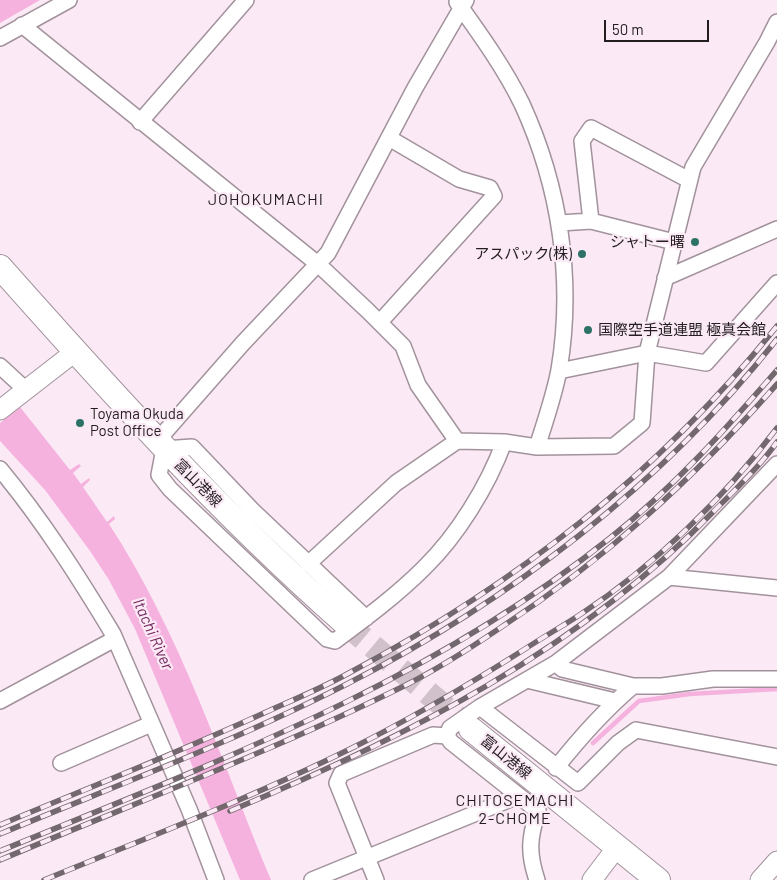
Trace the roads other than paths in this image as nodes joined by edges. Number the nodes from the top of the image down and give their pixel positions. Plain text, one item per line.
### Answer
1 (69, 0) edge
2 (246, 0) edge
3 (461, 3) edge
4 (777, 22) edge
5 (22, 25) junction
6 (0, 38) edge
7 (140, 122) junction
8 (389, 138) junction
9 (689, 180) junction
10 (591, 221) junction
11 (560, 223) junction
12 (777, 229) edge
13 (674, 242) junction
14 (319, 265) junction
15 (0, 267) edge
16 (665, 278) junction
17 (777, 283) edge
18 (380, 322) junction
19 (76, 351) junction
20 (647, 353) junction
21 (0, 366) edge
22 (559, 371) junction
23 (24, 392) junction
24 (0, 410) edge
25 (457, 441) junction
26 (504, 442) junction
27 (160, 445) junction
28 (537, 447) junction
29 (0, 469) edge
30 (774, 471) edge
31 (308, 564) junction
32 (669, 577) junction
33 (777, 588) edge
34 (355, 620) junction
35 (113, 634) junction
36 (556, 663) junction
37 (777, 679) edge
38 (527, 680) junction
39 (633, 686) junction
40 (0, 701) edge
41 (615, 701) junction
42 (480, 707) junction
43 (150, 724) junction
44 (471, 729) tunnel mouth
45 (447, 736) junction
46 (777, 757) edge
47 (61, 763) dead end
48 (556, 768) junction
49 (518, 796) junction
50 (617, 846) junction
51 (367, 858) junction
52 (777, 861) edge
53 (216, 880) edge
54 (312, 880) edge
55 (376, 880) edge
56 (537, 880) edge
57 (592, 880) edge
58 (657, 880) edge
59 (760, 880) edge

1 - 5 street
2 - 7 street
3 - 8 street
3 - 11 street
4 - 9 street
5 - 6 street
5 - 7 street
7 - 14 street
8 - 14 street
8 - 18 street
9 - 10 street
9 - 13 street
10 - 11 street
10 - 13 street
11 - 22 street
12 - 16 street
13 - 16 street
14 - 18 street
14 - 27 street
15 - 19 main road, 富山港線
16 - 20 street
17 - 20 street
18 - 25 street
19 - 23 street
19 - 27 main road, 富山港線
20 - 22 street
20 - 28 street
21 - 23 street
22 - 28 street
23 - 24 street
25 - 26 street
25 - 31 street
26 - 28 street
26 - 34 street
27 - 31 street
27 - 34 main road, 富山港線
29 - 35 street
30 - 32 street
31 - 34 street
32 - 33 street
32 - 36 street
35 - 40 street
35 - 43 street
36 - 38 street
36 - 39 street
37 - 39 street
38 - 41 street
38 - 42 street
39 - 41 street
41 - 48 street
42 - 45 street
42 - 48 street
43 - 47 street
43 - 53 street
44 - 50 main road, 富山港線
45 - 49 street
45 - 51 street
46 - 48 street
49 - 51 street
49 - 56 street
50 - 57 street
50 - 58 main road, 富山港線
51 - 54 street
51 - 55 street
52 - 59 street

